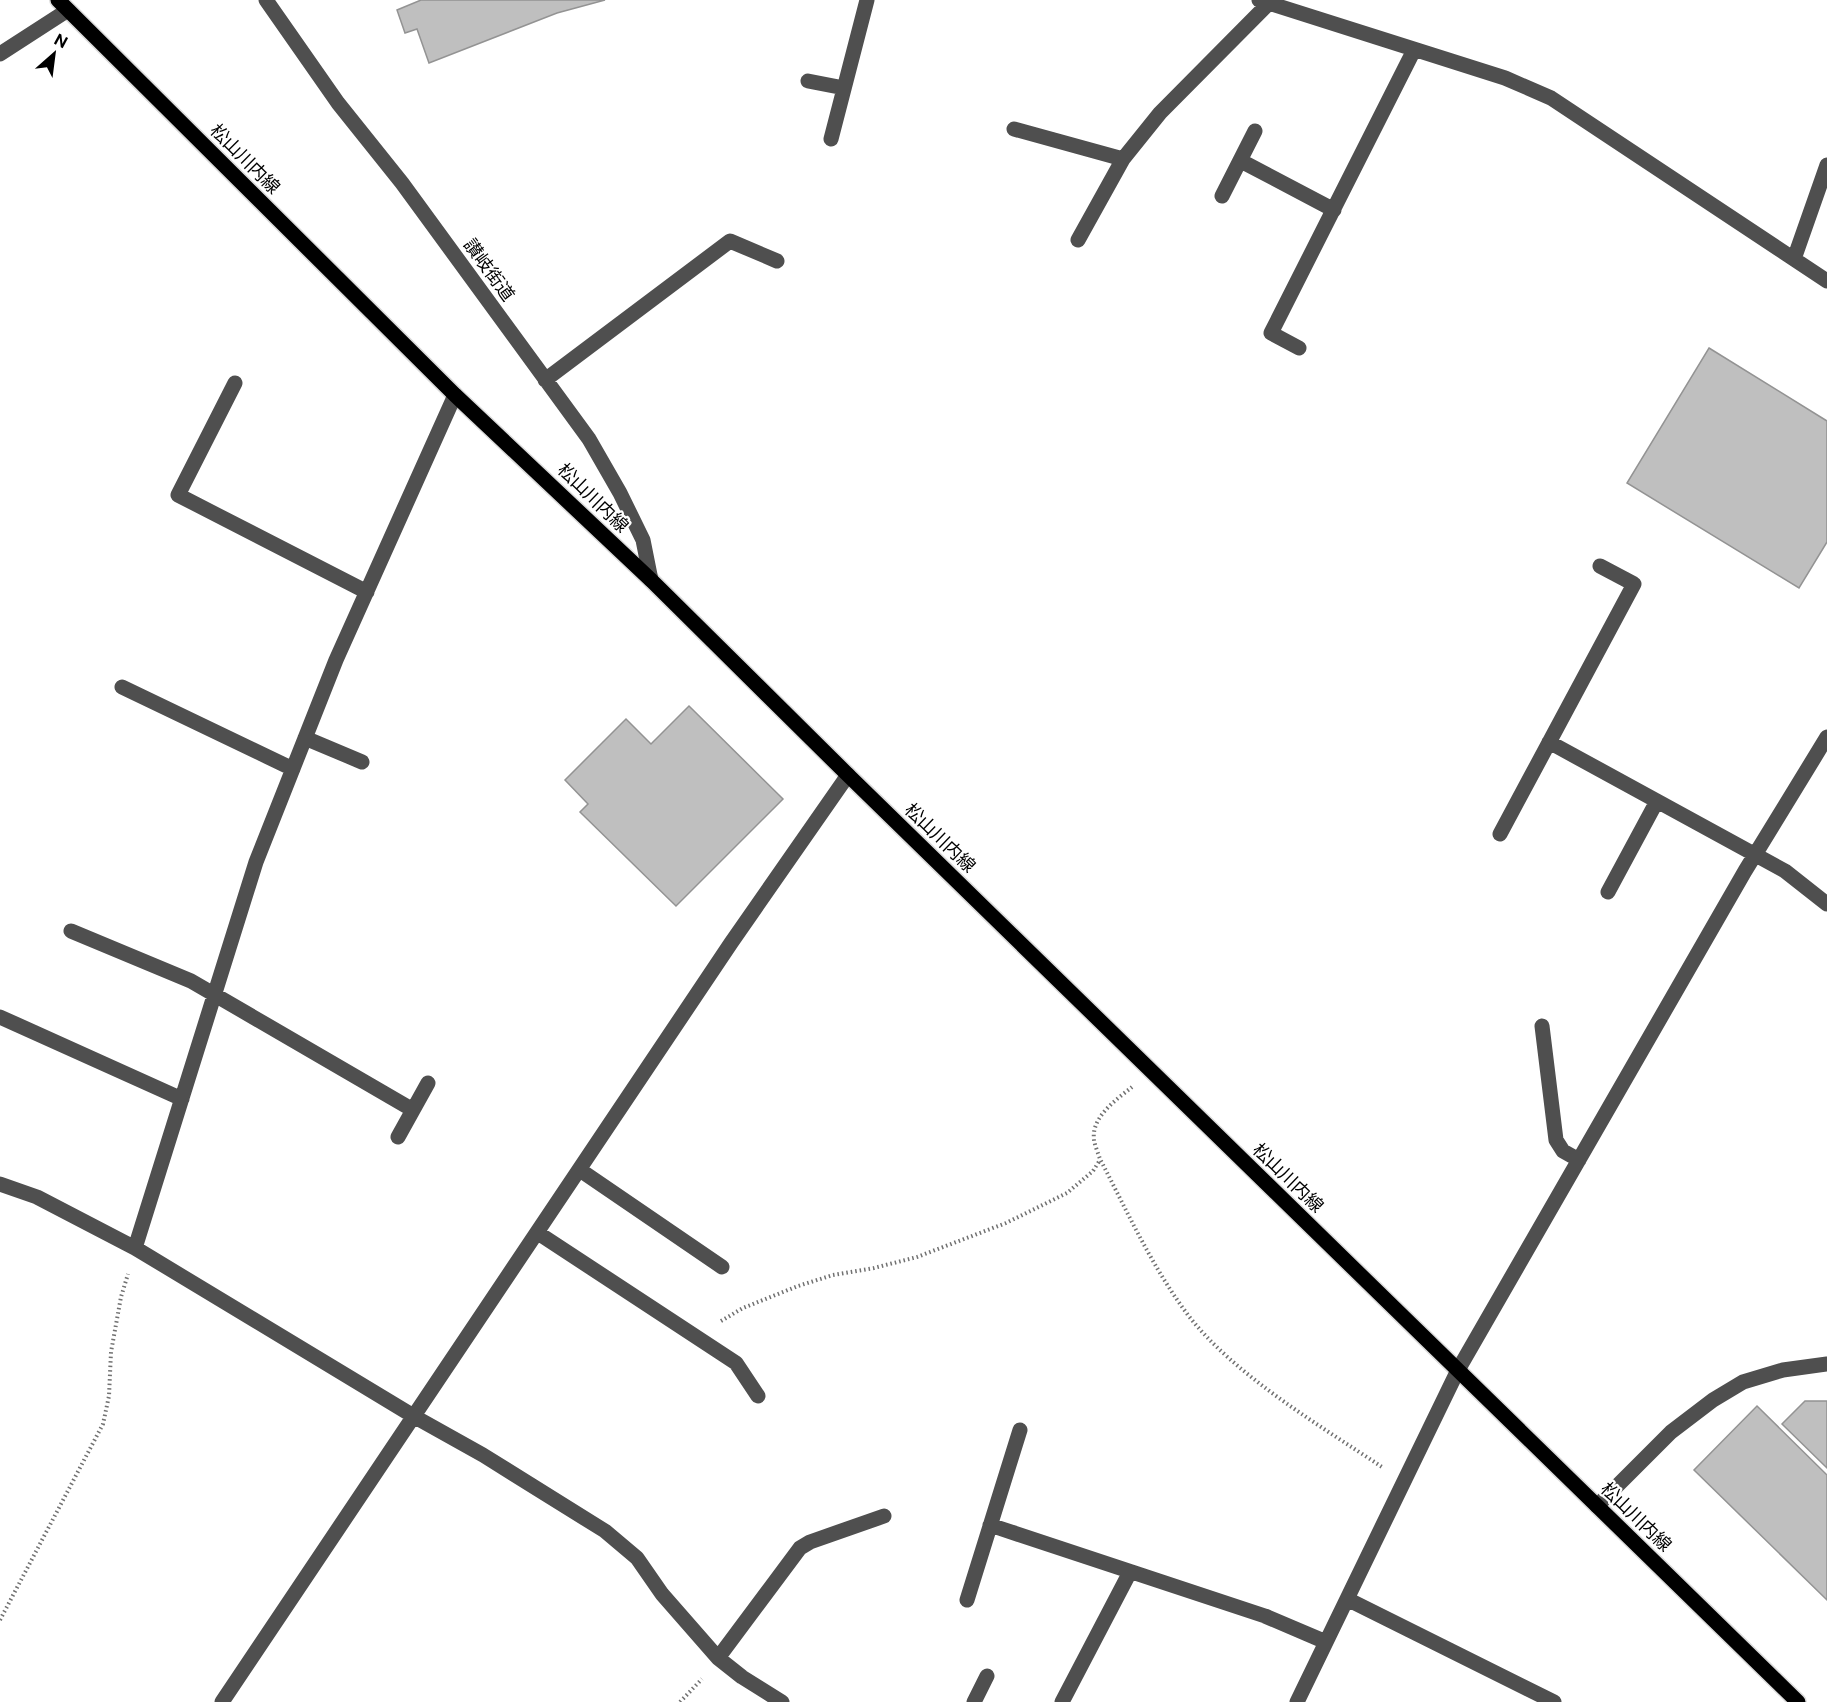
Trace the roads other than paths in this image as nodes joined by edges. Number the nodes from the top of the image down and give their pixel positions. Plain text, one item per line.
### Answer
1 (266, 0) edge
2 (867, 0) edge
3 (1266, 1) edge
4 (63, 3) edge
5 (1414, 50) junction
6 (0, 54) edge
7 (808, 81) dead end
8 (844, 88) junction
9 (1014, 129) dead end
10 (1255, 131) dead end
11 (831, 139) dead end
12 (1123, 159) junction
13 (1240, 161) junction
14 (1827, 165) edge
15 (1222, 196) dead end
16 (1334, 210) junction
17 (1078, 240) dead end
18 (1794, 259) junction
19 (777, 261) dead end
20 (1827, 281) edge
21 (1299, 348) dead end
22 (545, 380) junction
23 (235, 383) dead end
24 (455, 394) junction
25 (1600, 566) dead end
26 (651, 580) junction
27 (367, 592) junction
28 (122, 687) dead end
29 (1827, 737) edge
30 (305, 738) junction
31 (1549, 742) junction
32 (362, 762) dead end
33 (293, 769) junction
34 (848, 776) junction
35 (1657, 801) junction
36 (1500, 834) dead end
37 (1756, 854) junction
38 (1608, 892) dead end
39 (1827, 904) edge
40 (71, 931) dead end
41 (214, 994) junction
42 (0, 1017) edge
43 (1542, 1026) dead end
44 (428, 1083) dead end
45 (182, 1099) junction
46 (413, 1110) junction
47 (398, 1137) dead end
48 (1579, 1160) junction
49 (580, 1170) junction
50 (0, 1184) edge
51 (538, 1233) junction
52 (135, 1248) junction
53 (722, 1267) dead end
54 (1827, 1364) edge
55 (1458, 1370) junction
56 (758, 1396) dead end
57 (415, 1417) junction
58 (1020, 1430) dead end
59 (1597, 1506) junction
60 (884, 1516) dead end
61 (990, 1525) junction
62 (1130, 1572) junction
63 (1347, 1599) junction
64 (967, 1600) dead end
65 (1326, 1642) junction
66 (718, 1658) junction
67 (987, 1676) dead end
68 (222, 1702) edge
69 (782, 1702) edge
70 (974, 1702) edge
71 (1062, 1702) edge
72 (1297, 1702) edge
73 (1554, 1702) edge
74 (1798, 1702) edge

1 - 22 street, 讃岐街道
2 - 8 street
3 - 5 street
3 - 12 street
4 - 6 street
4 - 24 main road, 松山川内線
5 - 16 street
5 - 18 street
7 - 8 street
8 - 11 street
9 - 12 street
10 - 13 street
12 - 17 street
13 - 15 street
13 - 16 street
14 - 18 street
16 - 21 street
18 - 20 street
19 - 22 street
22 - 26 street, 讃岐街道
23 - 27 street
24 - 26 main road, 松山川内線
24 - 27 street
25 - 31 street
26 - 34 main road, 松山川内線
27 - 30 street
28 - 33 street
29 - 37 street
30 - 32 street
30 - 33 street
31 - 35 street
31 - 36 street
33 - 41 street
34 - 49 street
34 - 55 main road, 松山川内線
35 - 37 street
35 - 38 street
37 - 39 street
37 - 48 street
40 - 41 street
41 - 45 street
41 - 46 street
42 - 45 street
43 - 48 street
44 - 46 street
45 - 52 street
46 - 47 street
48 - 55 street
49 - 51 street
49 - 53 street
50 - 52 street
51 - 56 street
51 - 57 street
52 - 57 street
54 - 59 street
55 - 59 main road, 松山川内線
55 - 63 street
57 - 66 street
57 - 68 street
58 - 61 street
59 - 74 main road, 松山川内線
60 - 66 street
61 - 62 street
61 - 64 street
62 - 65 street
62 - 71 street
63 - 65 street
63 - 73 street
65 - 72 street
66 - 69 street
67 - 70 street

